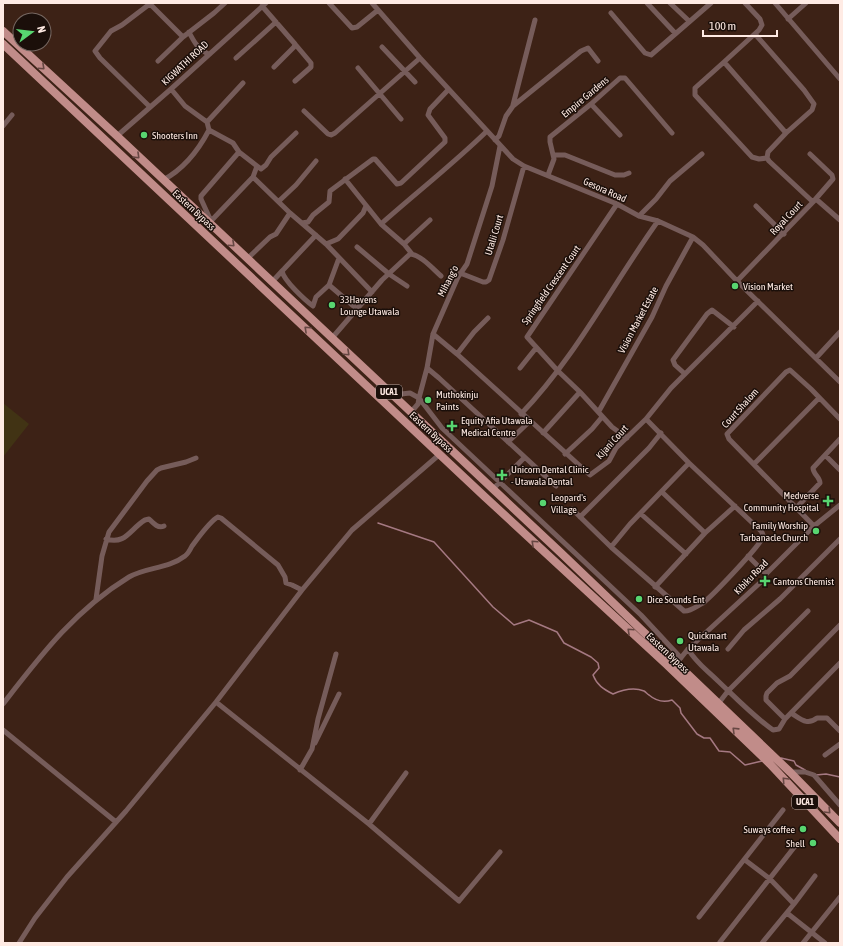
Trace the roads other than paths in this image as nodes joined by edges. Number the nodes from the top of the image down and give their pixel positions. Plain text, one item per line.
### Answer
1 (150, 3) edge
2 (225, 3) edge
3 (329, 3) edge
4 (372, 3) edge
5 (647, 3) edge
6 (670, 3) edge
7 (711, 3) edge
8 (745, 3) edge
9 (774, 3) edge
10 (806, 3) edge
11 (264, 5) edge
12 (378, 10) junction
13 (611, 13) dead end
14 (788, 19) junction
15 (535, 20) dead end
16 (689, 21) junction
17 (276, 22) junction
18 (3, 31) edge
19 (189, 32) junction
20 (675, 34) junction
21 (755, 34) junction
22 (183, 37) junction
23 (3, 44) edge
24 (295, 44) junction
25 (382, 47) dead end
26 (208, 54) junction
27 (236, 58) dead end
28 (420, 58) junction
29 (158, 61) dead end
30 (598, 61) dead end
31 (724, 62) junction
32 (274, 67) dead end
33 (358, 68) dead end
34 (405, 71) junction
35 (840, 79) edge
36 (295, 81) dead end
37 (415, 82) dead end
38 (243, 84) dead end
39 (171, 89) junction
40 (448, 90) junction
41 (379, 94) junction
42 (591, 104) junction
43 (513, 106) junction
44 (150, 107) junction
45 (304, 111) dead end
46 (12, 114) dead end
47 (401, 119) dead end
48 (207, 122) junction
49 (3, 126) edge
50 (209, 130) junction
51 (487, 131) junction
52 (296, 133) dead end
53 (672, 133) dead end
54 (786, 133) junction
55 (620, 135) dead end
56 (117, 136) junction
57 (495, 140) junction
58 (500, 146) junction
59 (239, 152) junction
60 (702, 154) dead end
61 (810, 154) dead end
62 (554, 155) junction
63 (767, 158) junction
64 (316, 160) dead end
65 (257, 166) junction
66 (524, 166) junction
67 (629, 173) dead end
68 (548, 175) junction
69 (253, 177) junction
70 (345, 179) junction
71 (163, 180) junction
72 (815, 200) junction
73 (279, 201) junction
74 (617, 204) junction
75 (366, 206) junction
76 (756, 206) dead end
77 (290, 213) junction
78 (639, 216) junction
79 (430, 220) dead end
80 (840, 220) edge
81 (209, 221) junction
82 (658, 221) junction
83 (302, 223) junction
84 (381, 224) junction
85 (784, 234) junction
86 (316, 235) junction
87 (693, 237) junction
88 (326, 244) junction
89 (404, 244) junction
90 (357, 247) dead end
91 (412, 254) junction
92 (339, 258) junction
93 (247, 259) junction
94 (282, 271) junction
95 (460, 273) junction
96 (389, 274) junction
97 (441, 276) dead end
98 (737, 281) junction
99 (272, 282) junction
100 (328, 285) junction
101 (407, 286) dead end
102 (372, 292) junction
103 (758, 301) junction
104 (357, 309) junction
105 (488, 318) dead end
106 (734, 327) junction
107 (433, 334) junction
108 (839, 336) edge
109 (332, 338) junction
110 (536, 348) junction
111 (457, 354) junction
112 (816, 358) junction
113 (427, 368) junction
114 (520, 368) dead end
115 (558, 370) junction
116 (685, 374) junction
117 (840, 382) edge
118 (580, 392) junction
119 (392, 395) junction
120 (419, 398) junction
121 (819, 398) junction
122 (599, 411) junction
123 (410, 412) junction
124 (521, 414) junction
125 (602, 417) junction
126 (646, 419) junction
127 (840, 419) edge
128 (530, 420) junction
129 (442, 428) junction
130 (543, 433) junction
131 (660, 433) junction
132 (435, 436) junction
133 (627, 438) junction
134 (840, 439) edge
135 (508, 442) junction
136 (440, 454) junction
137 (565, 454) junction
138 (825, 455) junction
139 (196, 458) dead end
140 (524, 458) junction
141 (689, 463) junction
142 (754, 464) junction
143 (840, 470) edge
144 (500, 481) junction
145 (556, 486) dead end
146 (493, 489) junction
147 (662, 492) junction
148 (840, 505) edge
149 (735, 506) junction
150 (796, 508) junction
151 (572, 509) dead end
152 (641, 514) junction
153 (580, 518) junction
154 (543, 522) junction
155 (164, 526) dead end
156 (814, 526) junction
157 (536, 530) junction
158 (705, 534) junction
159 (106, 539) junction
160 (840, 539) edge
161 (611, 547) junction
162 (560, 552) junction
163 (686, 554) junction
164 (748, 556) junction
165 (553, 560) junction
166 (766, 574) junction
167 (655, 587) junction
168 (302, 590) junction
169 (621, 596) junction
170 (96, 599) junction
171 (614, 604) junction
172 (808, 611) dead end
173 (840, 625) edge
174 (688, 649) junction
175 (728, 649) dead end
176 (336, 654) dead end
177 (678, 660) junction
178 (840, 663) edge
179 (728, 691) junction
180 (339, 694) dead end
181 (216, 702) junction
182 (3, 704) edge
183 (718, 704) junction
184 (791, 713) junction
185 (785, 719) junction
186 (3, 730) edge
187 (840, 731) edge
188 (840, 744) edge
189 (312, 749) junction
190 (825, 755) dead end
191 (300, 770) junction
192 (790, 772) junction
193 (406, 773) dead end
194 (840, 806) edge
195 (783, 810) dead end
196 (116, 822) junction
197 (840, 823) edge
198 (369, 824) junction
199 (840, 840) edge
200 (796, 845) dead end
201 (500, 852) dead end
202 (745, 860) junction
203 (814, 876) dead end
204 (770, 879) junction
205 (840, 896) edge
206 (794, 904) junction
207 (787, 913) junction
208 (699, 917) dead end
209 (812, 932) junction
210 (720, 942) edge
211 (19, 943) edge
212 (762, 943) edge
213 (803, 943) edge
214 (825, 943) edge

1 - 22 street
1 - 44 street
2 - 19 street
3 - 12 street
4 - 12 street, Gesora Road
5 - 20 street
6 - 16 street
7 - 16 street
8 - 21 street
9 - 14 street
10 - 14 street
11 - 17 street
11 - 26 street, KIGWATHI ROAD
12 - 28 street, Gesora Road
13 - 20 street
14 - 35 street
15 - 43 street
16 - 20 street
17 - 24 street
17 - 27 street
18 -> 56 main road, Eastern Bypass / UCA1
19 - 22 street
19 - 26 street
21 - 31 street
21 - 54 street
22 - 29 street
136 -> 23 main road, Eastern Bypass / UCA1
24 - 32 street
24 - 36 street
25 - 34 street
26 - 39 street, KIGWATHI ROAD
28 - 34 street
28 - 40 street, Gesora Road
30 - 43 street
31 - 54 street
31 - 63 street
33 - 41 street
34 - 37 street
34 - 41 street
38 - 48 street
39 - 44 street, KIGWATHI ROAD
39 - 48 street
40 - 51 street, Gesora Road
40 - 70 street
41 - 45 street
41 - 47 street
42 - 53 street, Empire Gardens
42 - 55 street
42 - 62 street, Empire Gardens
43 - 57 street
44 - 56 street, KIGWATHI ROAD
46 - 49 street
48 - 50 street
50 - 59 street
50 - 71 street
51 - 57 street, Gesora Road
51 - 84 street
52 - 65 street
54 - 63 street
56 -> 71 main road, Eastern Bypass / UCA1
57 - 58 street, Gesora Road
58 - 66 street, Gesora Road
58 - 95 street, Mihang'o
59 - 65 street
59 - 81 street
60 - 78 street
61 - 72 street
62 - 67 street
62 - 68 street, Empire Gardens
63 - 72 street, Royal Court
64 - 73 street
65 - 69 street
66 - 68 street, Gesora Road
66 - 95 street, Utalii Court
68 - 74 street, Gesora Road
69 - 73 street
69 - 81 street
70 - 75 street
70 - 83 street
71 - 81 main road, Eastern Bypass / UCA1
72 - 80 street
72 - 85 street, Royal Court
73 - 77 street
74 - 78 street, Gesora Road
74 - 110 street, Springfield Crescent Court
75 - 84 street
75 - 88 street
76 - 85 street
77 - 83 street
77 - 93 street
78 - 82 street, Gesora Road
79 - 89 street
81 -> 93 main road, Eastern Bypass / UCA1
82 - 87 street, Gesora Road
82 - 115 street
83 - 86 street
84 - 89 street
85 - 98 street, Royal Court
86 - 88 street
86 - 94 street
87 - 98 street, Gesora Road
87 - 122 street, Vision Market Estate
88 - 92 street
89 - 91 street
90 - 96 street
91 - 96 street
91 - 97 street
92 - 100 street
92 - 102 street
93 - 99 main road, Eastern Bypass / UCA1
94 - 99 street
94 - 100 street
95 - 107 street, Mihang'o
96 - 101 street
96 - 102 street
98 - 103 street, Gesora Road
99 - 109 main road, Eastern Bypass / UCA1
100 - 104 street
102 - 104 street
103 - 106 street, Kijani Court
103 - 112 street, Gesora Road
104 - 109 street
105 - 111 street
106 - 116 street, Kijani Court
106 - 116 street
107 - 111 street, Kijani Court
107 - 113 street, Mihang'o
108 - 112 street
109 -> 119 main road, Eastern Bypass / UCA1
110 - 114 street
110 - 115 street, Springfield Crescent Court
111 - 124 street, Kijani Court
112 - 117 street, Gesora Road
113 - 120 street, Mihang'o
113 - 135 street
115 - 118 street, Springfield Crescent Court
115 - 124 street
116 - 126 street, Kijani Court
118 - 122 street, Springfield Crescent Court
118 - 130 street
119 - 120 street
119 - 123 main road, Eastern Bypass / UCA1
120 - 123 street, Mihang'o
120 - 129 street
121 - 127 street, Court Shalom
121 - 142 street
121 - 142 street, Court Shalom
122 - 125 street, Springfield Crescent Court
123 - 132 main road, Eastern Bypass / UCA1
124 - 128 street, Kijani Court
125 - 133 street, Springfield Crescent Court
125 - 137 street
126 - 131 street
126 - 133 street, Kijani Court
128 - 130 street, Kijani Court
128 - 135 street
129 - 132 street
129 - 144 street
130 - 137 street, Kijani Court
131 - 141 street
131 - 153 street
132 - 146 main road, Eastern Bypass / UCA1
133 - 137 street, Kijani Court
134 - 138 street
135 - 140 street
165 -> 136 main road, Eastern Bypass / UCA1
136 - 168 street
138 - 143 street
138 - 150 street
139 - 159 street
140 - 144 street
140 - 145 street
141 - 147 street
141 - 149 street
142 - 150 street, Court Shalom
144 - 146 street
144 - 154 street
146 - 157 main road, Eastern Bypass / UCA1
147 - 152 street
147 - 158 street
148 - 156 street, Kibiku Road
149 - 158 street
149 - 164 street
150 - 156 street, Court Shalom
151 - 153 street
152 - 161 street
152 - 163 street
153 - 161 street
154 - 157 street
154 - 169 street
155 - 159 street
156 - 166 street, Kibiku Road
157 - 162 main road, Eastern Bypass / UCA1
158 - 163 street
159 - 170 street
160 - 175 street
161 - 167 street
162 - 165 main road
162 - 171 main road, Eastern Bypass / UCA1
163 - 167 street
164 - 166 street
164 - 167 street
199 -> 165 main road, Eastern Bypass / UCA1
166 - 174 street, Kibiku Road
168 - 170 street
168 - 181 street
169 - 171 street
169 - 177 street
170 - 182 street
171 - 177 main road, Eastern Bypass / UCA1
172 - 179 street
173 - 185 street
174 - 177 street, Kibiku Road
174 - 179 street
176 - 189 street
177 - 183 main road, Eastern Bypass / UCA1
178 - 184 street
179 - 183 street
179 - 185 street
180 - 189 street
181 - 191 street
181 - 196 street
183 - 192 main road, Eastern Bypass / UCA1
184 - 185 street
184 - 187 street
186 - 196 street
188 - 190 street
189 - 191 street
191 - 198 street
192 - 194 street
192 -> 197 main road, Eastern Bypass / UCA1
193 - 198 street
195 - 202 street
196 - 211 street
198 - 201 street
200 - 204 street
202 - 204 street
202 - 208 street
203 - 206 street
204 - 206 street
204 - 210 street
205 - 209 street
206 - 207 street
207 - 209 street
207 - 212 street
209 - 213 street
209 - 214 street

